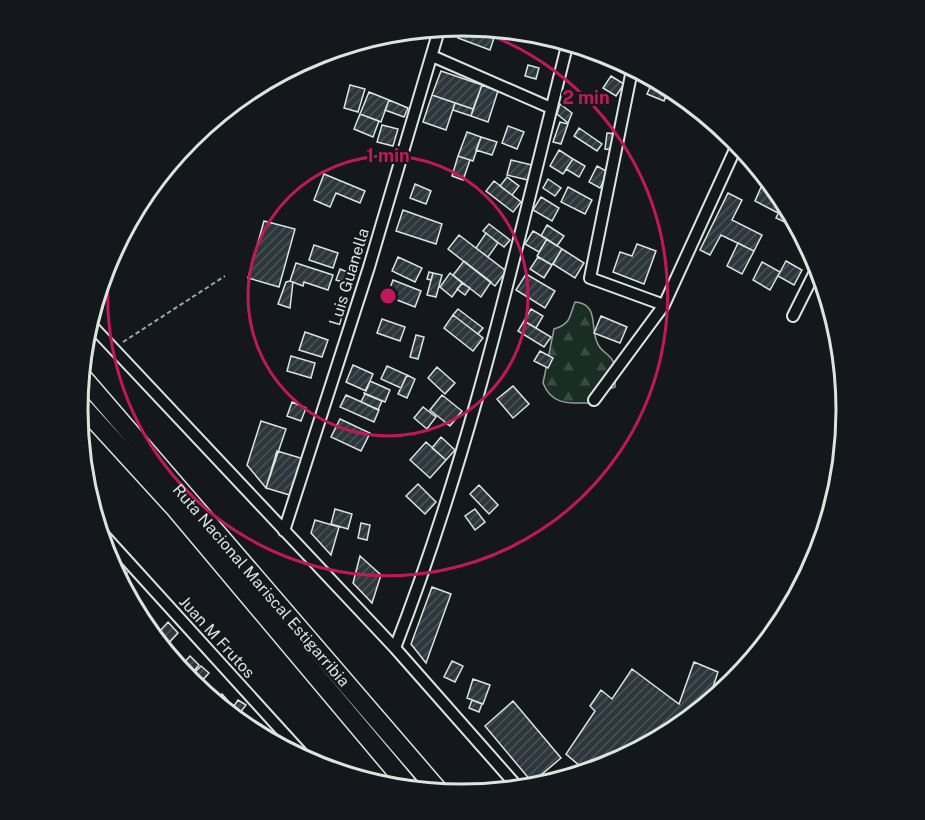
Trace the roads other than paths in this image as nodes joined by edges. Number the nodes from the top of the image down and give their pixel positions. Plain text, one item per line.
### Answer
1 (437, 37) edge
2 (566, 51) edge
3 (432, 56) junction
4 (632, 77) edge
5 (551, 108) junction
6 (734, 153) edge
7 (812, 278) edge
8 (664, 304) junction
9 (793, 316) dead end
10 (97, 331) edge
11 (89, 385) edge
12 (594, 400) dead end
13 (88, 412) edge
14 (284, 531) junction
15 (115, 547) edge
16 (395, 648) junction
17 (293, 743) edge
18 (403, 779) edge
19 (512, 781) edge
20 (432, 782) edge

1 - 3 street, Luis Guanella
2 - 5 street
3 - 5 street
3 - 14 street, Luis Guanella
4 - 8 street
5 - 16 street
6 - 8 street
7 - 9 street
8 - 12 street
10 - 14 street
11 - 20 highway, Ruta Nacional Mariscal Estigarribia
13 - 18 highway, Ruta Nacional Mariscal Estigarribia
14 - 16 street
15 - 17 street, Juan M Frutos
16 - 19 street

